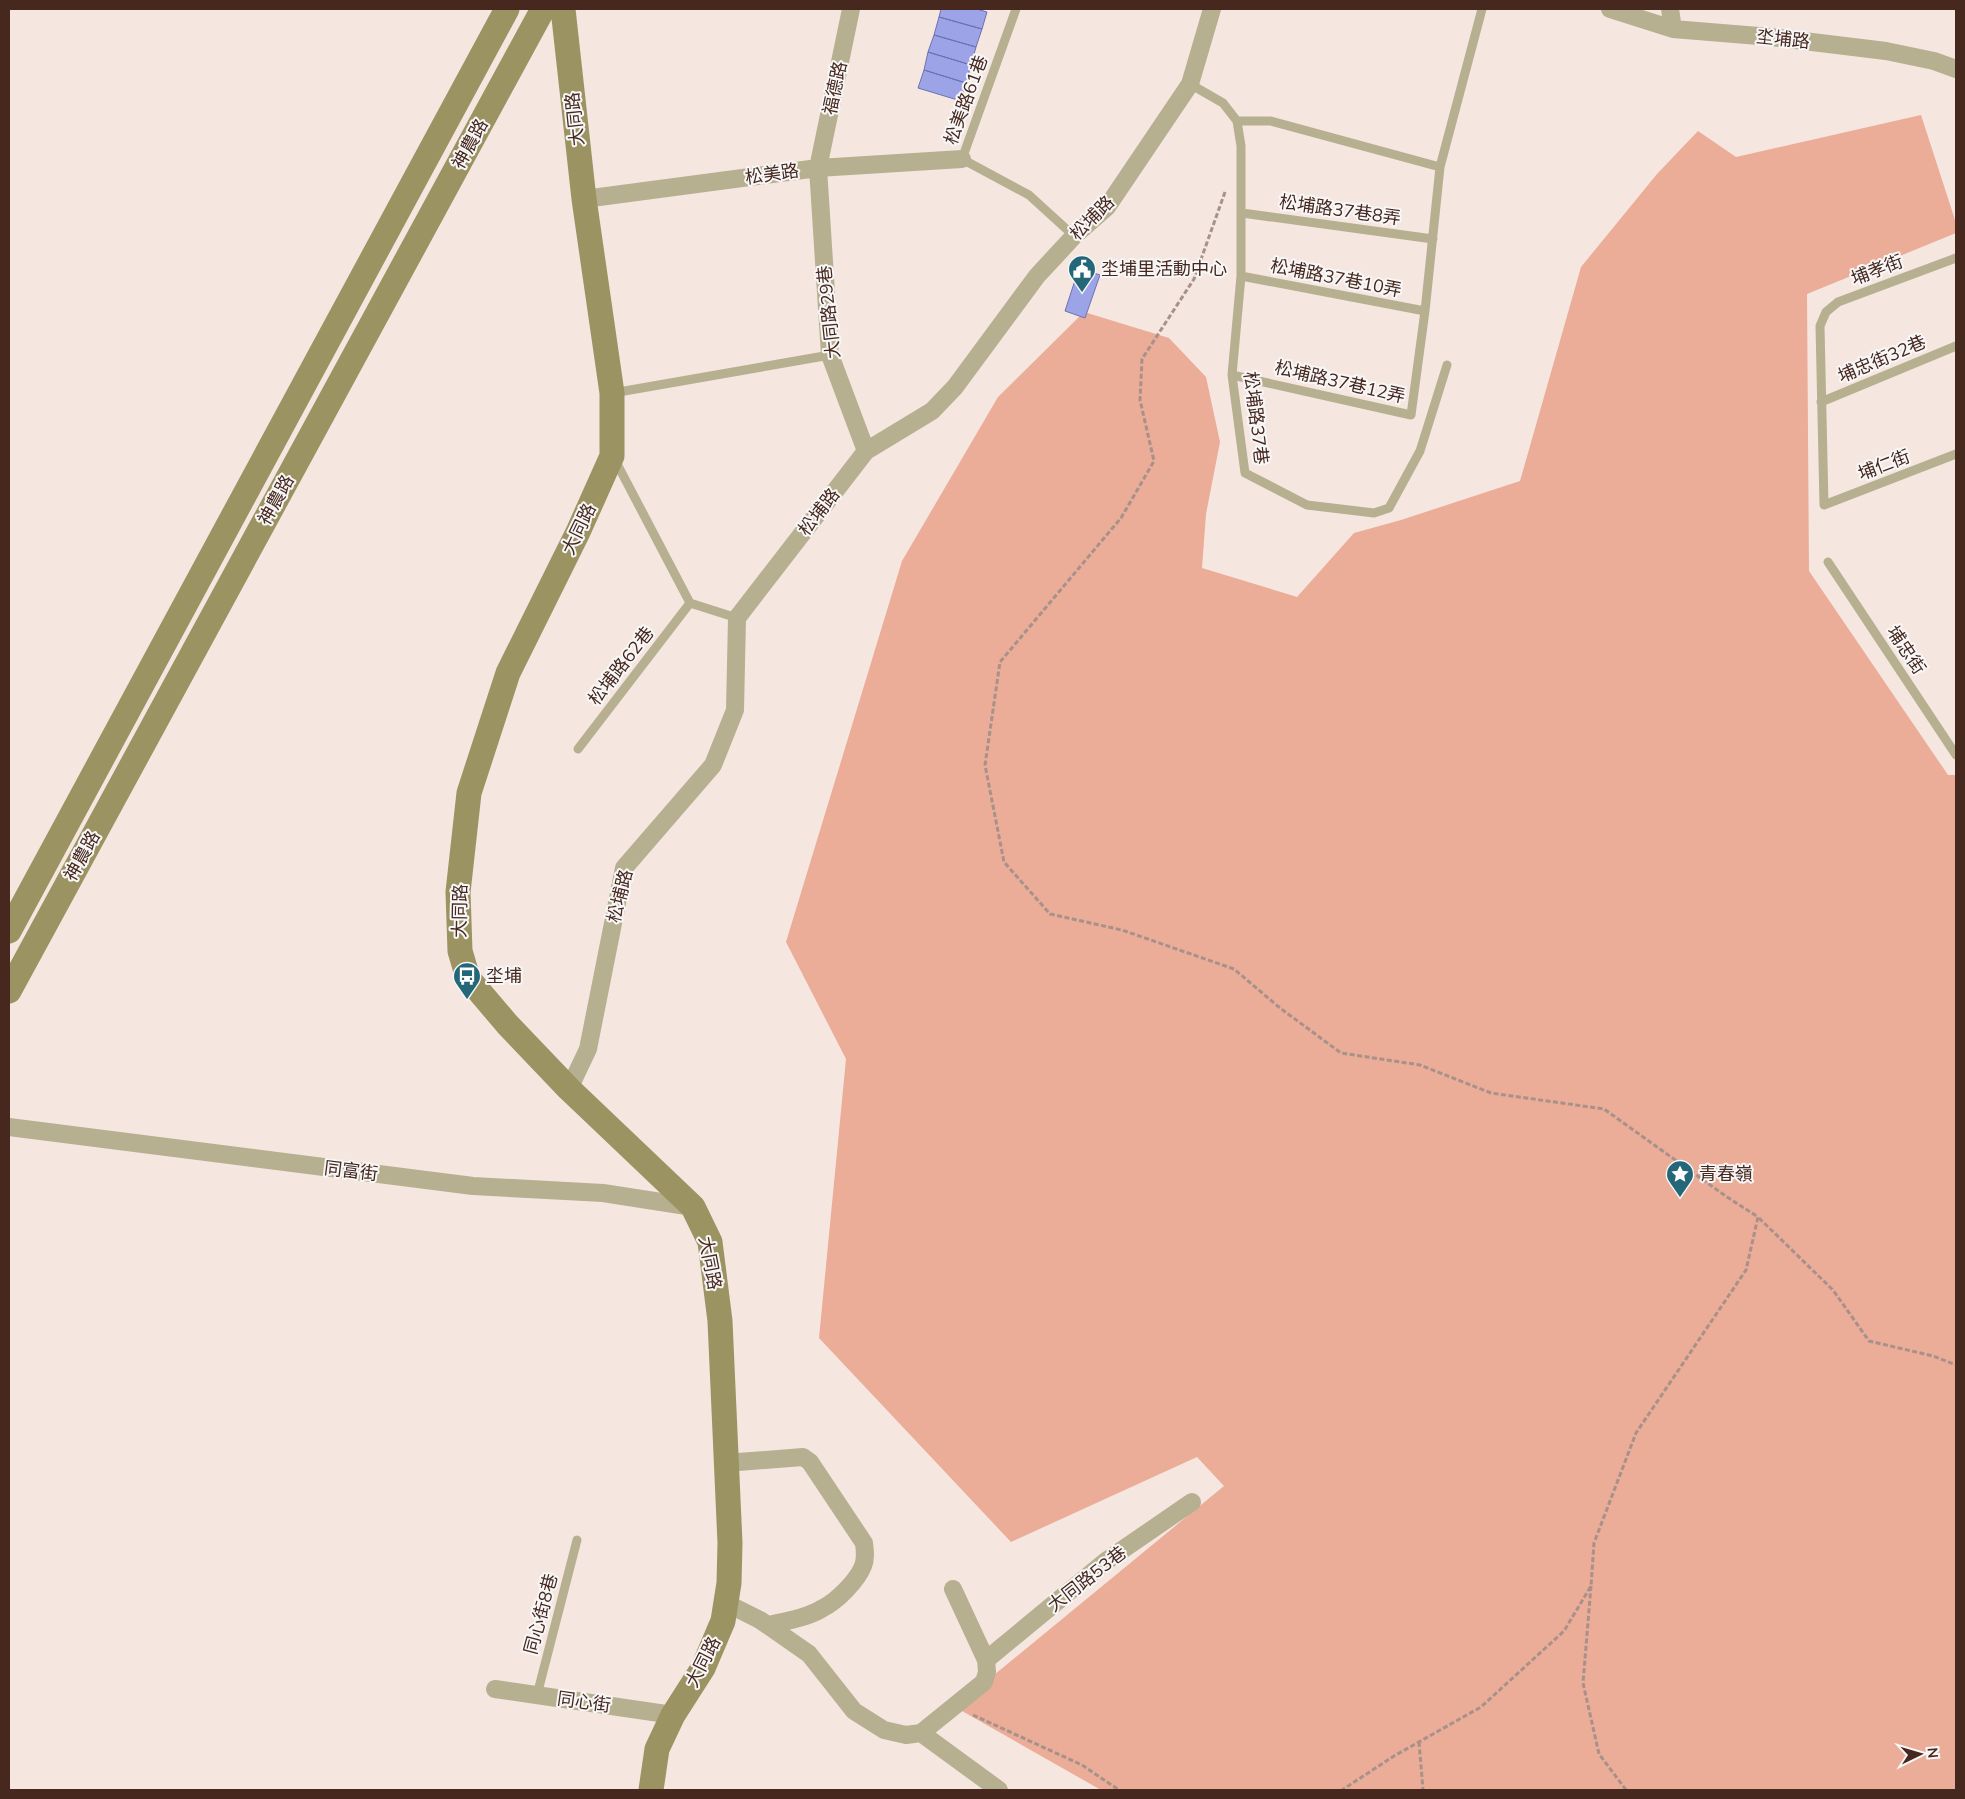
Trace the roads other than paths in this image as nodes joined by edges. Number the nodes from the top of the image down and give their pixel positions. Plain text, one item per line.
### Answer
1 (507, 9) edge
2 (543, 9) edge
3 (563, 9) edge
4 (851, 9) edge
5 (1016, 9) edge
6 (1212, 9) edge
7 (1482, 9) edge
8 (1610, 9) edge
9 (1670, 9) edge
10 (1673, 29) junction
11 (1956, 69) edge
12 (1190, 84) junction
13 (1237, 121) junction
14 (962, 159) junction
15 (1440, 167) junction
16 (818, 168) junction
17 (584, 199) junction
18 (1242, 213) junction
19 (1074, 236) junction
20 (1433, 239) junction
21 (1956, 258) edge
22 (1241, 276) junction
23 (1425, 311) junction
24 (1956, 346) edge
25 (830, 355) junction
26 (1447, 366) dead end
27 (1232, 375) junction
28 (612, 394) junction
29 (1821, 402) junction
30 (866, 451) junction
31 (1956, 454) edge
32 (612, 456) junction
33 (1828, 562) dead end
34 (690, 603) junction
35 (736, 618) junction
36 (578, 749) dead end
37 (1956, 755) edge
38 (9, 931) edge
39 (9, 991) edge
40 (569, 1089) junction
41 (9, 1127) edge
42 (693, 1207) junction
43 (725, 1463) junction
44 (1192, 1502) dead end
45 (577, 1540) dead end
46 (953, 1589) dead end
47 (726, 1603) junction
48 (768, 1625) junction
49 (986, 1660) junction
50 (495, 1689) dead end
51 (537, 1695) junction
52 (673, 1715) junction
53 (921, 1733) junction
54 (651, 1790) edge
55 (999, 1790) edge

1 - 38 street, 神農路
2 - 39 street, 神農路
3 - 17 street, 大同路
4 - 16 street, 福德路
5 - 14 lane, 松美路61巷
6 - 12 street, 松埔路
7 - 15 lane
8 - 10 street, 坔埔路
9 - 10 street
10 - 11 street, 坔埔路
12 - 13 lane
12 - 19 street, 松埔路
13 - 15 lane
13 - 18 lane, 松埔路37巷
14 - 16 street, 松美路
14 - 19 lane, 松美路61巷
15 - 20 lane
16 - 17 street, 松美路
16 - 25 street, 大同路29巷
17 - 28 street, 大同路
18 - 20 lane, 松埔路37巷8弄
18 - 22 lane, 松埔路37巷
19 - 30 street, 松埔路
20 - 23 lane
21 - 29 lane, 埔孝街
22 - 23 lane, 松埔路37巷10弄
22 - 27 lane, 松埔路37巷
23 - 27 lane, 松埔路37巷12弄
24 - 29 lane, 埔忠街32巷
25 - 28 lane
25 - 30 street, 大同路29巷
26 - 27 lane, 松埔路37巷
28 - 32 street, 大同路
29 - 31 lane, 埔仁街
30 - 35 street, 松埔路
32 - 34 lane
32 - 40 street, 大同路
33 - 37 lane, 埔忠街
34 - 35 lane
34 - 36 lane, 松埔路62巷
35 - 40 street, 松埔路
40 - 42 street, 大同路
41 - 42 street, 同富街
42 - 43 street, 大同路
43 - 47 street, 大同路
43 - 48 street
44 - 49 street, 大同路53巷
45 - 51 lane, 同心街8巷
46 - 49 street
47 - 48 street
47 - 52 street, 大同路
48 - 53 street
49 - 53 street
50 - 51 street, 同心街
51 - 52 street, 同心街
52 - 54 street, 大同路
53 - 55 street

